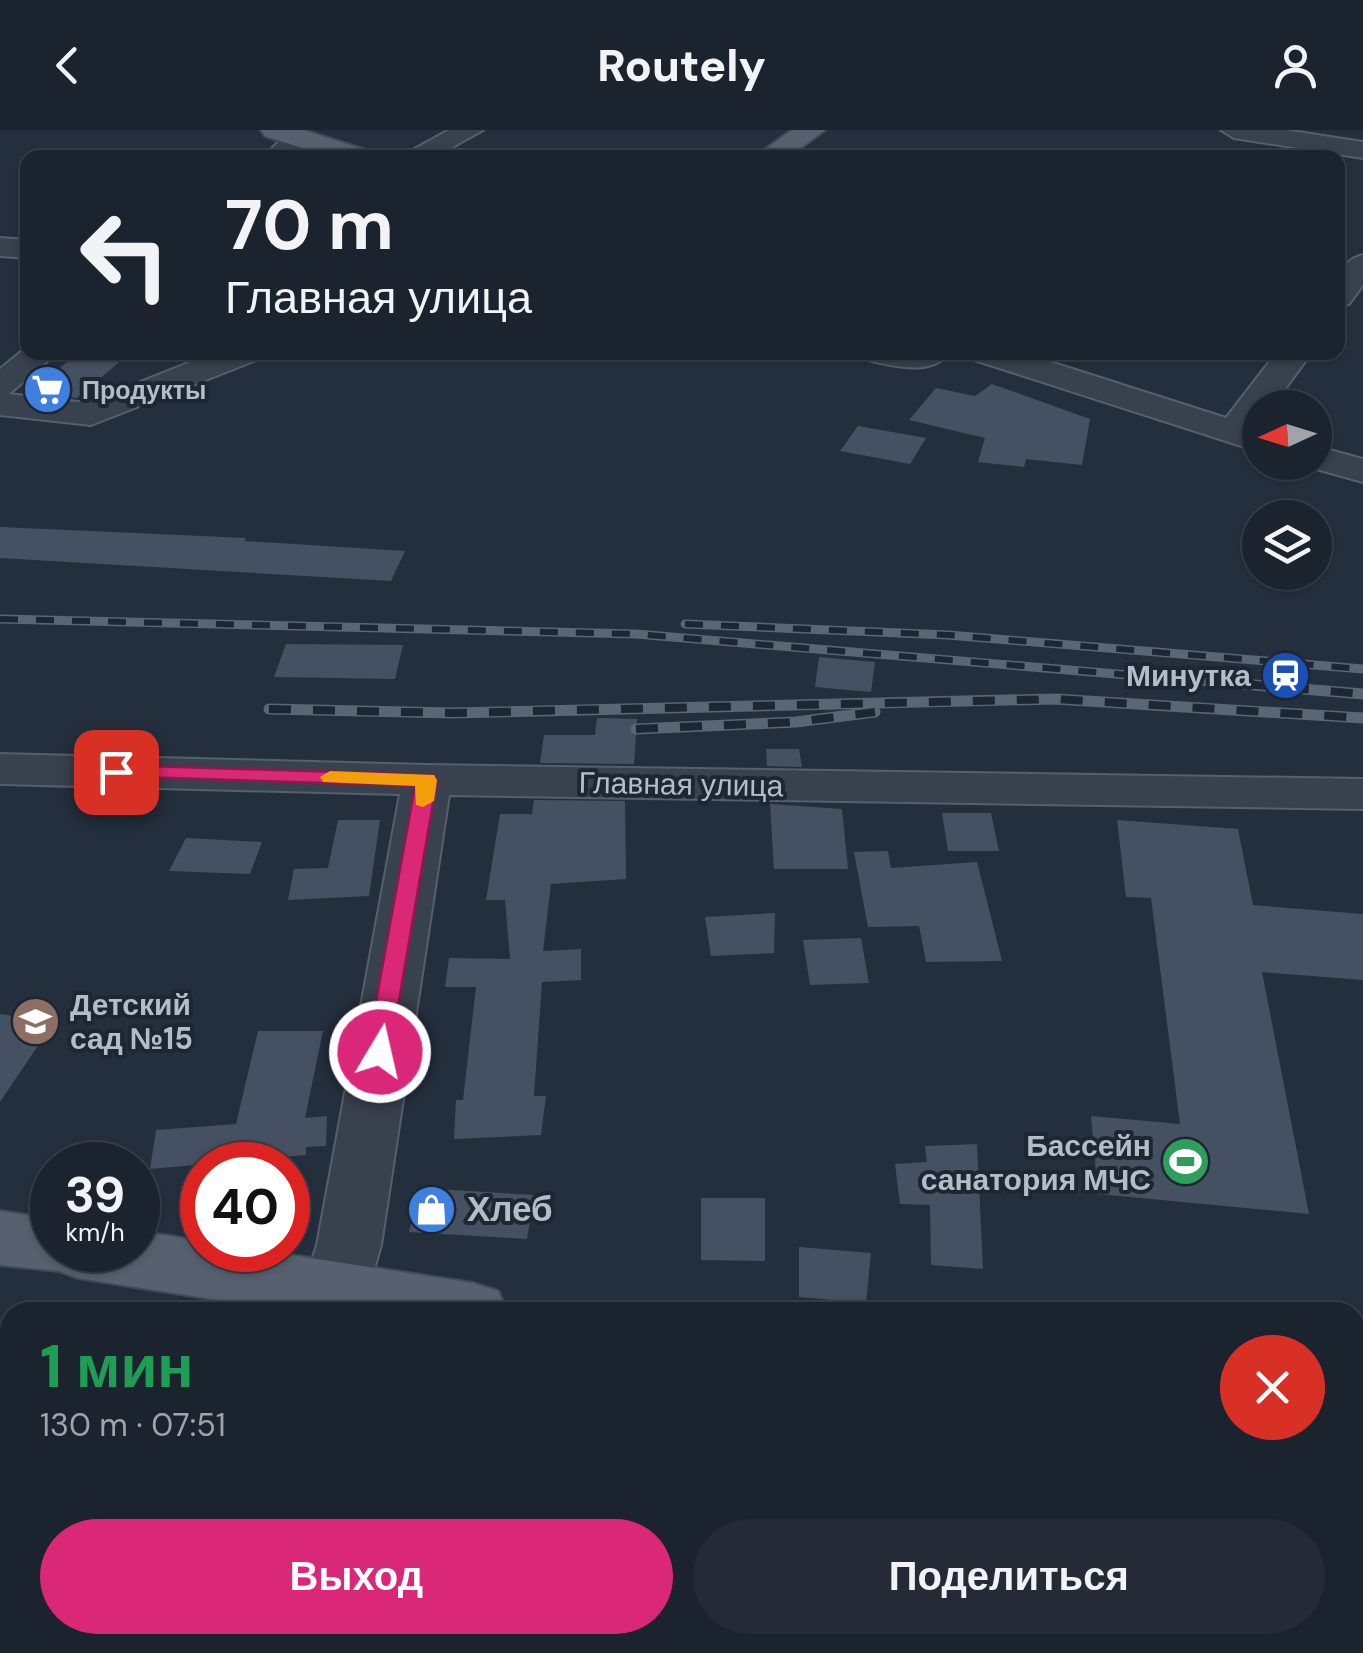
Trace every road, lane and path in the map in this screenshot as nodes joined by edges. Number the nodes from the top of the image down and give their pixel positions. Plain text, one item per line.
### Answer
1 (470, 130) edge
2 (811, 130) edge
3 (1234, 130) edge
4 (287, 134) edge
5 (337, 150) edge
6 (428, 150) edge
7 (780, 150) edge
8 (1363, 150) edge
9 (1363, 264) edge
10 (1345, 288) edge
11 (31, 360) edge
12 (227, 360) edge
13 (1007, 360) edge
14 (1290, 360) edge
15 (1075, 382) junction
16 (0, 386) edge
17 (1273, 390) edge
18 (0, 404) edge
19 (1048, 405) dead end
20 (1242, 436) edge
21 (1332, 462) edge
22 (1363, 471) edge
23 (0, 768) edge
24 (426, 780) junction
25 (1363, 794) edge
26 (0, 1238) edge
27 (30, 1243) edge
28 (160, 1267) edge
29 (332, 1302) edge

1 - 6 street
2 - 7 main road
3 - 8 street
4 - 5 main road
9 - 10 street
11 - 16 street
12 - 18 street
13 - 15 street
14 - 17 street
15 - 19 street
15 - 20 street
21 - 22 street
23 - 24 street, Главная улица
24 - 25 street, Главная улица
24 - 29 street
26 - 27 main road
28 - 29 main road

